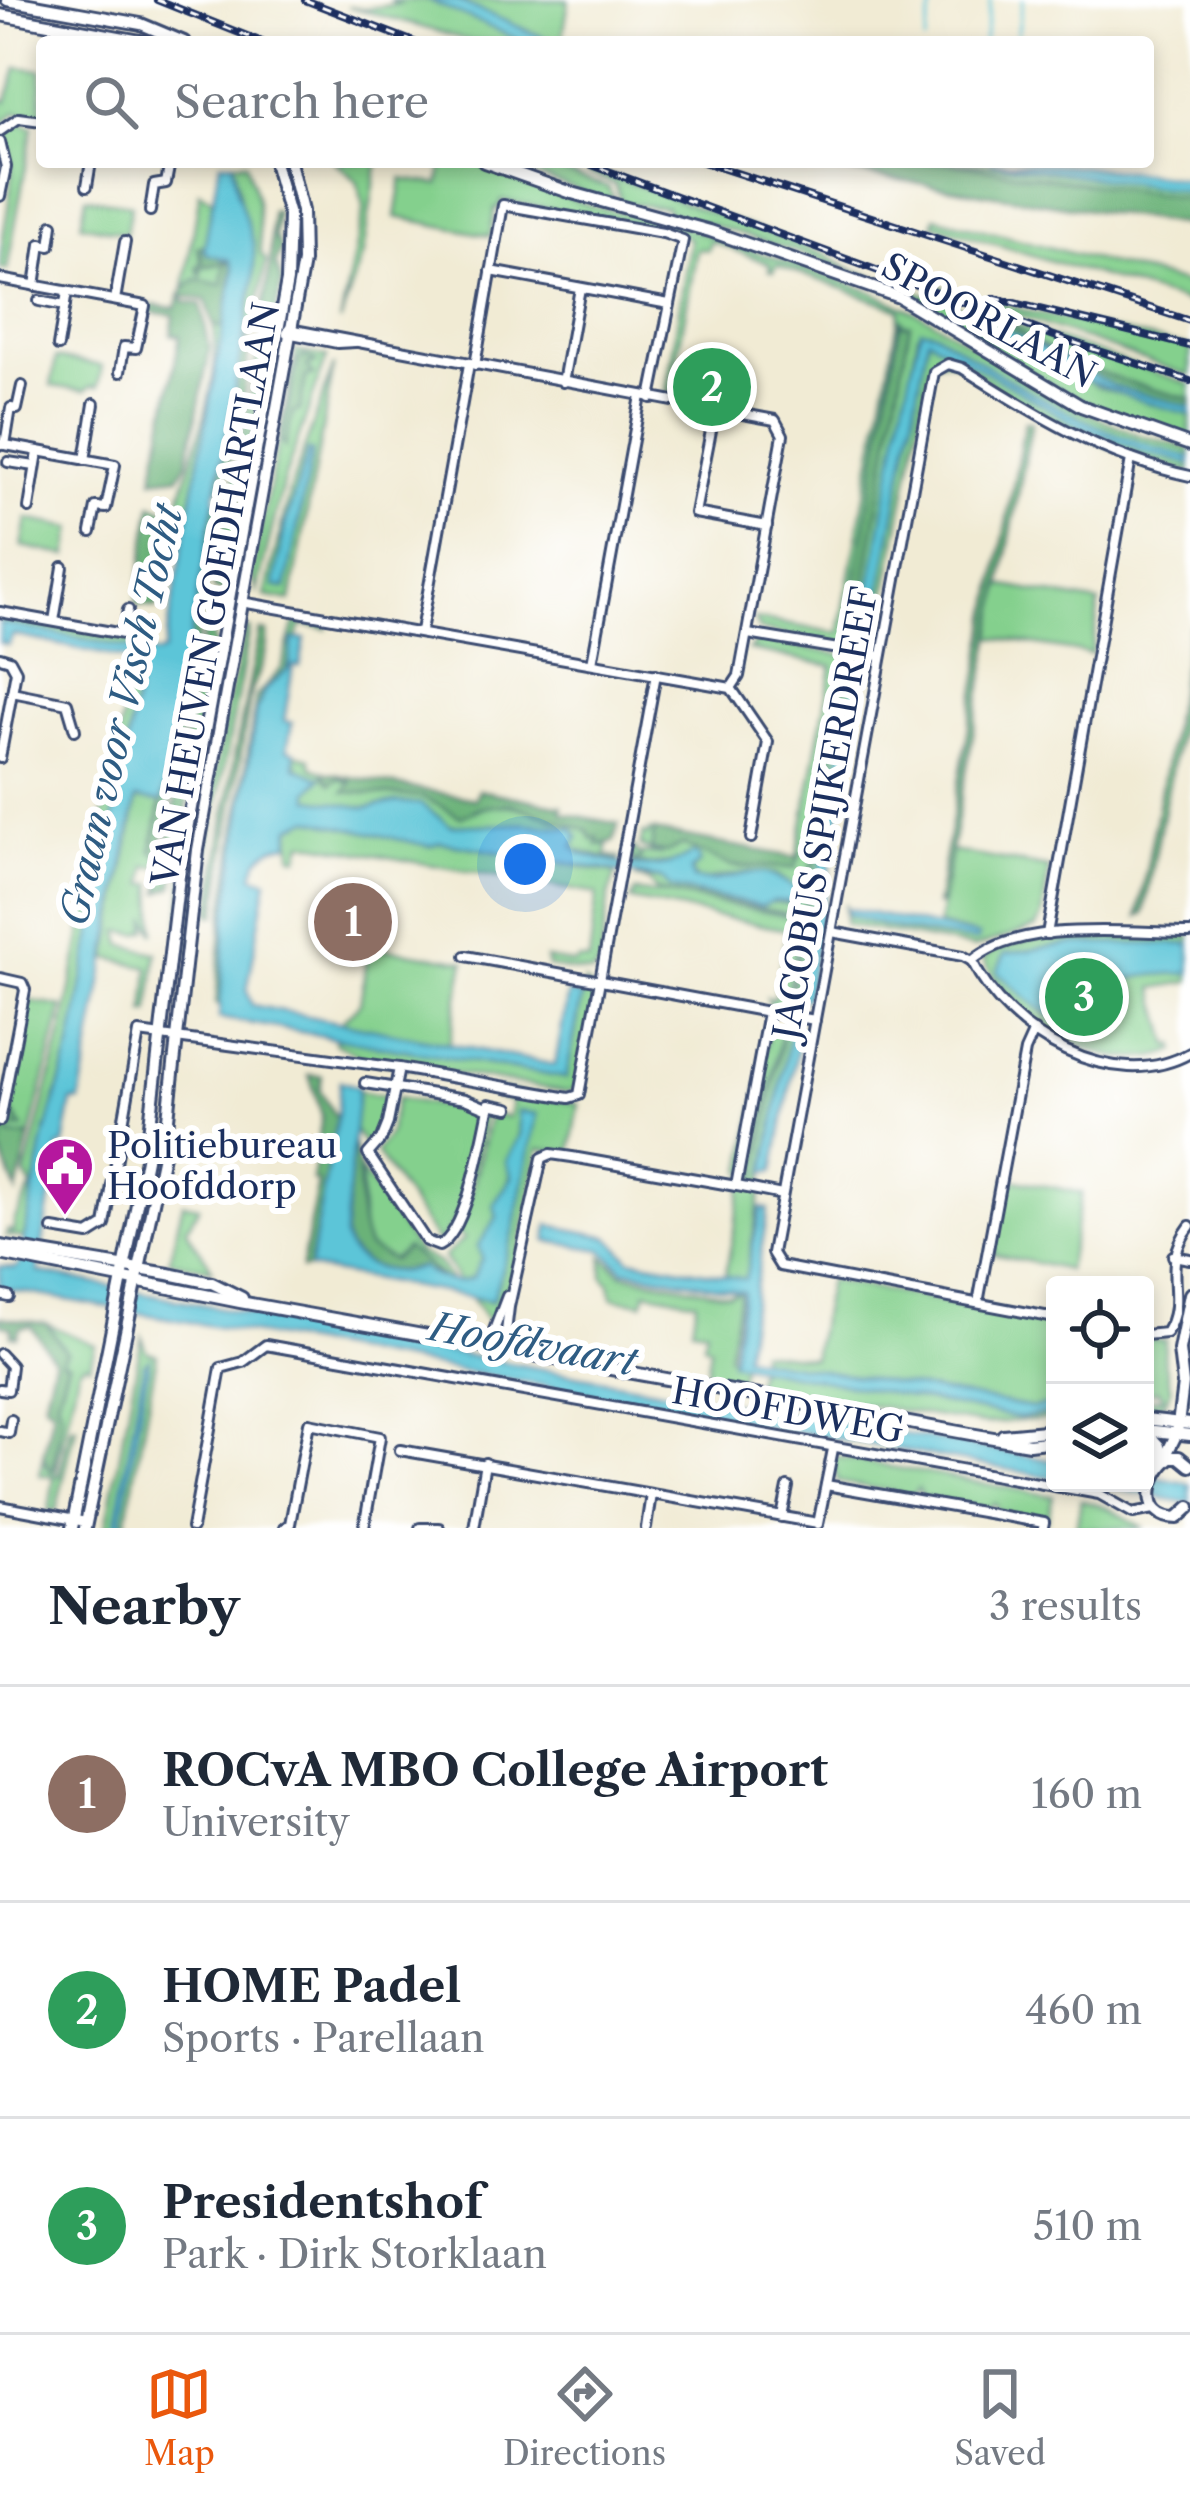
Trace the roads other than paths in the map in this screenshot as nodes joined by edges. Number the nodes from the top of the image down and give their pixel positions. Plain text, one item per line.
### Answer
1 (7, 0) edge
2 (0, 15) edge
3 (114, 36) edge
4 (170, 36) edge
5 (36, 120) edge
6 (0, 131) edge
7 (0, 142) edge
8 (91, 168) edge
9 (169, 168) edge
10 (276, 168) edge
11 (291, 168) edge
12 (501, 168) edge
13 (87, 186) dead end
14 (0, 196) edge
15 (150, 211) dead end
16 (53, 226) dead end
17 (125, 242) dead end
18 (491, 271) junction
19 (0, 278) edge
20 (35, 286) junction
21 (580, 288) junction
22 (67, 292) junction
23 (115, 300) junction
24 (39, 301) dead end
25 (669, 304) junction
26 (65, 306) junction
27 (277, 329) junction
28 (292, 332) junction
29 (58, 346) dead end
30 (472, 365) junction
31 (120, 372) dead end
32 (563, 382) junction
33 (22, 386) dead end
34 (646, 397) junction
35 (94, 404) dead end
36 (715, 410) junction
37 (2, 445) edge
38 (1190, 445) edge
39 (38, 452) junction
40 (1131, 459) junction
41 (85, 460) junction
42 (8, 462) dead end
43 (35, 466) junction
44 (1190, 476) edge
45 (29, 508) dead end
46 (767, 526) junction
47 (91, 532) dead end
48 (63, 567) dead end
49 (228, 599) junction
50 (242, 602) junction
51 (128, 610) dead end
52 (0, 612) edge
53 (53, 621) junction
54 (422, 631) junction
55 (748, 634) junction
56 (880, 656) junction
57 (0, 657) edge
58 (592, 663) junction
59 (656, 674) junction
60 (731, 688) junction
61 (12, 692) junction
62 (75, 730) dead end
63 (0, 758) edge
64 (751, 838) dead end
65 (832, 932) junction
66 (1190, 933) edge
67 (1047, 934) junction
68 (466, 956) dead end
69 (972, 962) junction
70 (0, 977) edge
71 (601, 981) junction
72 (768, 1012) junction
73 (815, 1020) junction
74 (1034, 1031) junction
75 (163, 1036) junction
76 (178, 1039) junction
77 (1190, 1053) edge
78 (399, 1068) junction
79 (364, 1083) dead end
80 (492, 1083) junction
81 (395, 1087) junction
82 (489, 1106) junction
83 (509, 1108) dead end
84 (0, 1121) edge
85 (736, 1186) junction
86 (782, 1195) junction
87 (1190, 1226) edge
88 (53, 1229) dead end
89 (7, 1251) edge
90 (1173, 1256) junction
91 (1190, 1259) edge
92 (130, 1277) junction
93 (514, 1284) junction
94 (1190, 1294) edge
95 (978, 1303) junction
96 (1046, 1316) edge
97 (1154, 1334) edge
98 (488, 1346) junction
99 (504, 1349) junction
100 (0, 1354) edge
101 (0, 1389) edge
102 (11, 1420) dead end
103 (1154, 1421) edge
104 (1186, 1427) edge
105 (1154, 1430) edge
106 (0, 1431) edge
107 (1046, 1431) edge
108 (976, 1435) junction
109 (1154, 1441) edge
110 (1046, 1442) edge
111 (833, 1449) junction
112 (400, 1450) dead end
113 (1190, 1452) edge
114 (485, 1463) junction
115 (1161, 1466) junction
116 (1190, 1466) edge
117 (826, 1485) junction
118 (788, 1487) dead end
119 (651, 1494) junction
120 (0, 1507) edge
121 (1172, 1516) edge
122 (782, 1517) junction
123 (79, 1524) edge
124 (817, 1526) edge
125 (192, 1528) edge
126 (284, 1528) edge
127 (364, 1528) edge
128 (420, 1528) edge
129 (439, 1528) edge
130 (474, 1528) edge
131 (646, 1528) edge
132 (1043, 1528) edge

1 - 4 main road
2 - 3 main road
5 - 6 street
7 - 14 street
8 - 13 street
9 - 15 street
10 - 27 main road, VAN HEUVEN GOEDHARTLAAN
11 - 28 main road, VAN HEUVEN GOEDHARTLAAN
12 - 38 main road, SPOORLAAN
16 - 20 street
17 - 23 street
18 - 21 street
18 - 25 street
18 - 30 street
19 - 20 street
20 - 22 street
21 - 25 street
21 - 32 street
22 - 23 street
22 - 26 street
23 - 31 street
24 - 26 street
25 - 34 street
26 - 29 street
27 - 28 street
27 - 49 main road, VAN HEUVEN GOEDHARTLAAN
28 - 30 street
28 - 50 main road, VAN HEUVEN GOEDHARTLAAN
30 - 32 street
30 - 54 street
32 - 34 street
33 - 37 street
34 - 36 street
34 - 58 street
35 - 41 street
36 - 46 street
36 - 46 street
37 - 39 street
39 - 41 street
39 - 43 street
40 - 44 street, JACOBUS SPIJKERDREEF
40 - 56 street, JACOBUS SPIJKERDREEF
40 - 67 street
41 - 47 street
42 - 43 street
43 - 45 street
46 - 55 street
48 - 53 street
49 - 50 street
49 - 75 main road, VAN HEUVEN GOEDHARTLAAN
50 - 54 street
50 - 76 main road, VAN HEUVEN GOEDHARTLAAN
51 - 53 street
52 - 53 street
54 - 58 street
55 - 56 street
55 - 60 street
56 - 65 street, JACOBUS SPIJKERDREEF
57 - 61 street
58 - 59 street
59 - 60 street
59 - 71 street
60 - 64 street
61 - 62 street
61 - 63 street
65 - 69 street
65 - 73 street, JACOBUS SPIJKERDREEF
66 - 67 street
67 - 69 street
68 - 71 street
69 - 74 street
70 - 84 street
71 - 72 street
71 - 80 street
72 - 73 street
72 - 85 street
73 - 86 street, JACOBUS SPIJKERDREEF
74 - 77 street
74 - 95 street
75 - 76 street
75 - 88 street
75 - 92 main road, VAN HEUVEN GOEDHARTLAAN
76 - 78 street
76 - 92 main road, VAN HEUVEN GOEDHARTLAAN
78 - 80 street
78 - 81 street
79 - 81 street
80 - 82 street
81 - 82 street
81 - 82 street
82 - 83 street
85 - 86 street
85 - 93 street
86 - 95 street, JACOBUS SPIJKERDREEF
87 - 90 street
89 - 92 main road, HOOFDWEG
90 - 91 street
90 - 97 street
92 - 98 main road, HOOFDWEG
92 - 123 main road, VAN HEUVEN GOEDHARTLAAN
92 - 123 main road, VAN HEUVEN GOEDHARTLAAN
93 - 98 street
93 - 99 street
94 - 104 main road
95 - 96 street, JACOBUS SPIJKERDREEF
98 - 99 main road, HOOFDWEG
99 - 108 main road, HOOFDWEG
100 - 101 street
102 - 106 street
103 - 104 main road
104 - 105 main road
104 - 113 main road
104 - 115 main road
107 - 108 main road, HOOFDWEG
108 - 110 main road, HOOFDWEG
109 - 115 main road
111 - 117 street
111 - 121 street, HOOFDWEG
111 - 125 street, HOOFDWEG
112 - 114 street
114 - 119 street
114 - 130 street
115 - 116 main road
115 - 121 main road
117 - 124 street
117 - 132 street
118 - 122 street
119 - 122 street
119 - 131 street
120 - 123 street
122 - 124 street
126 - 127 street
128 - 129 street

